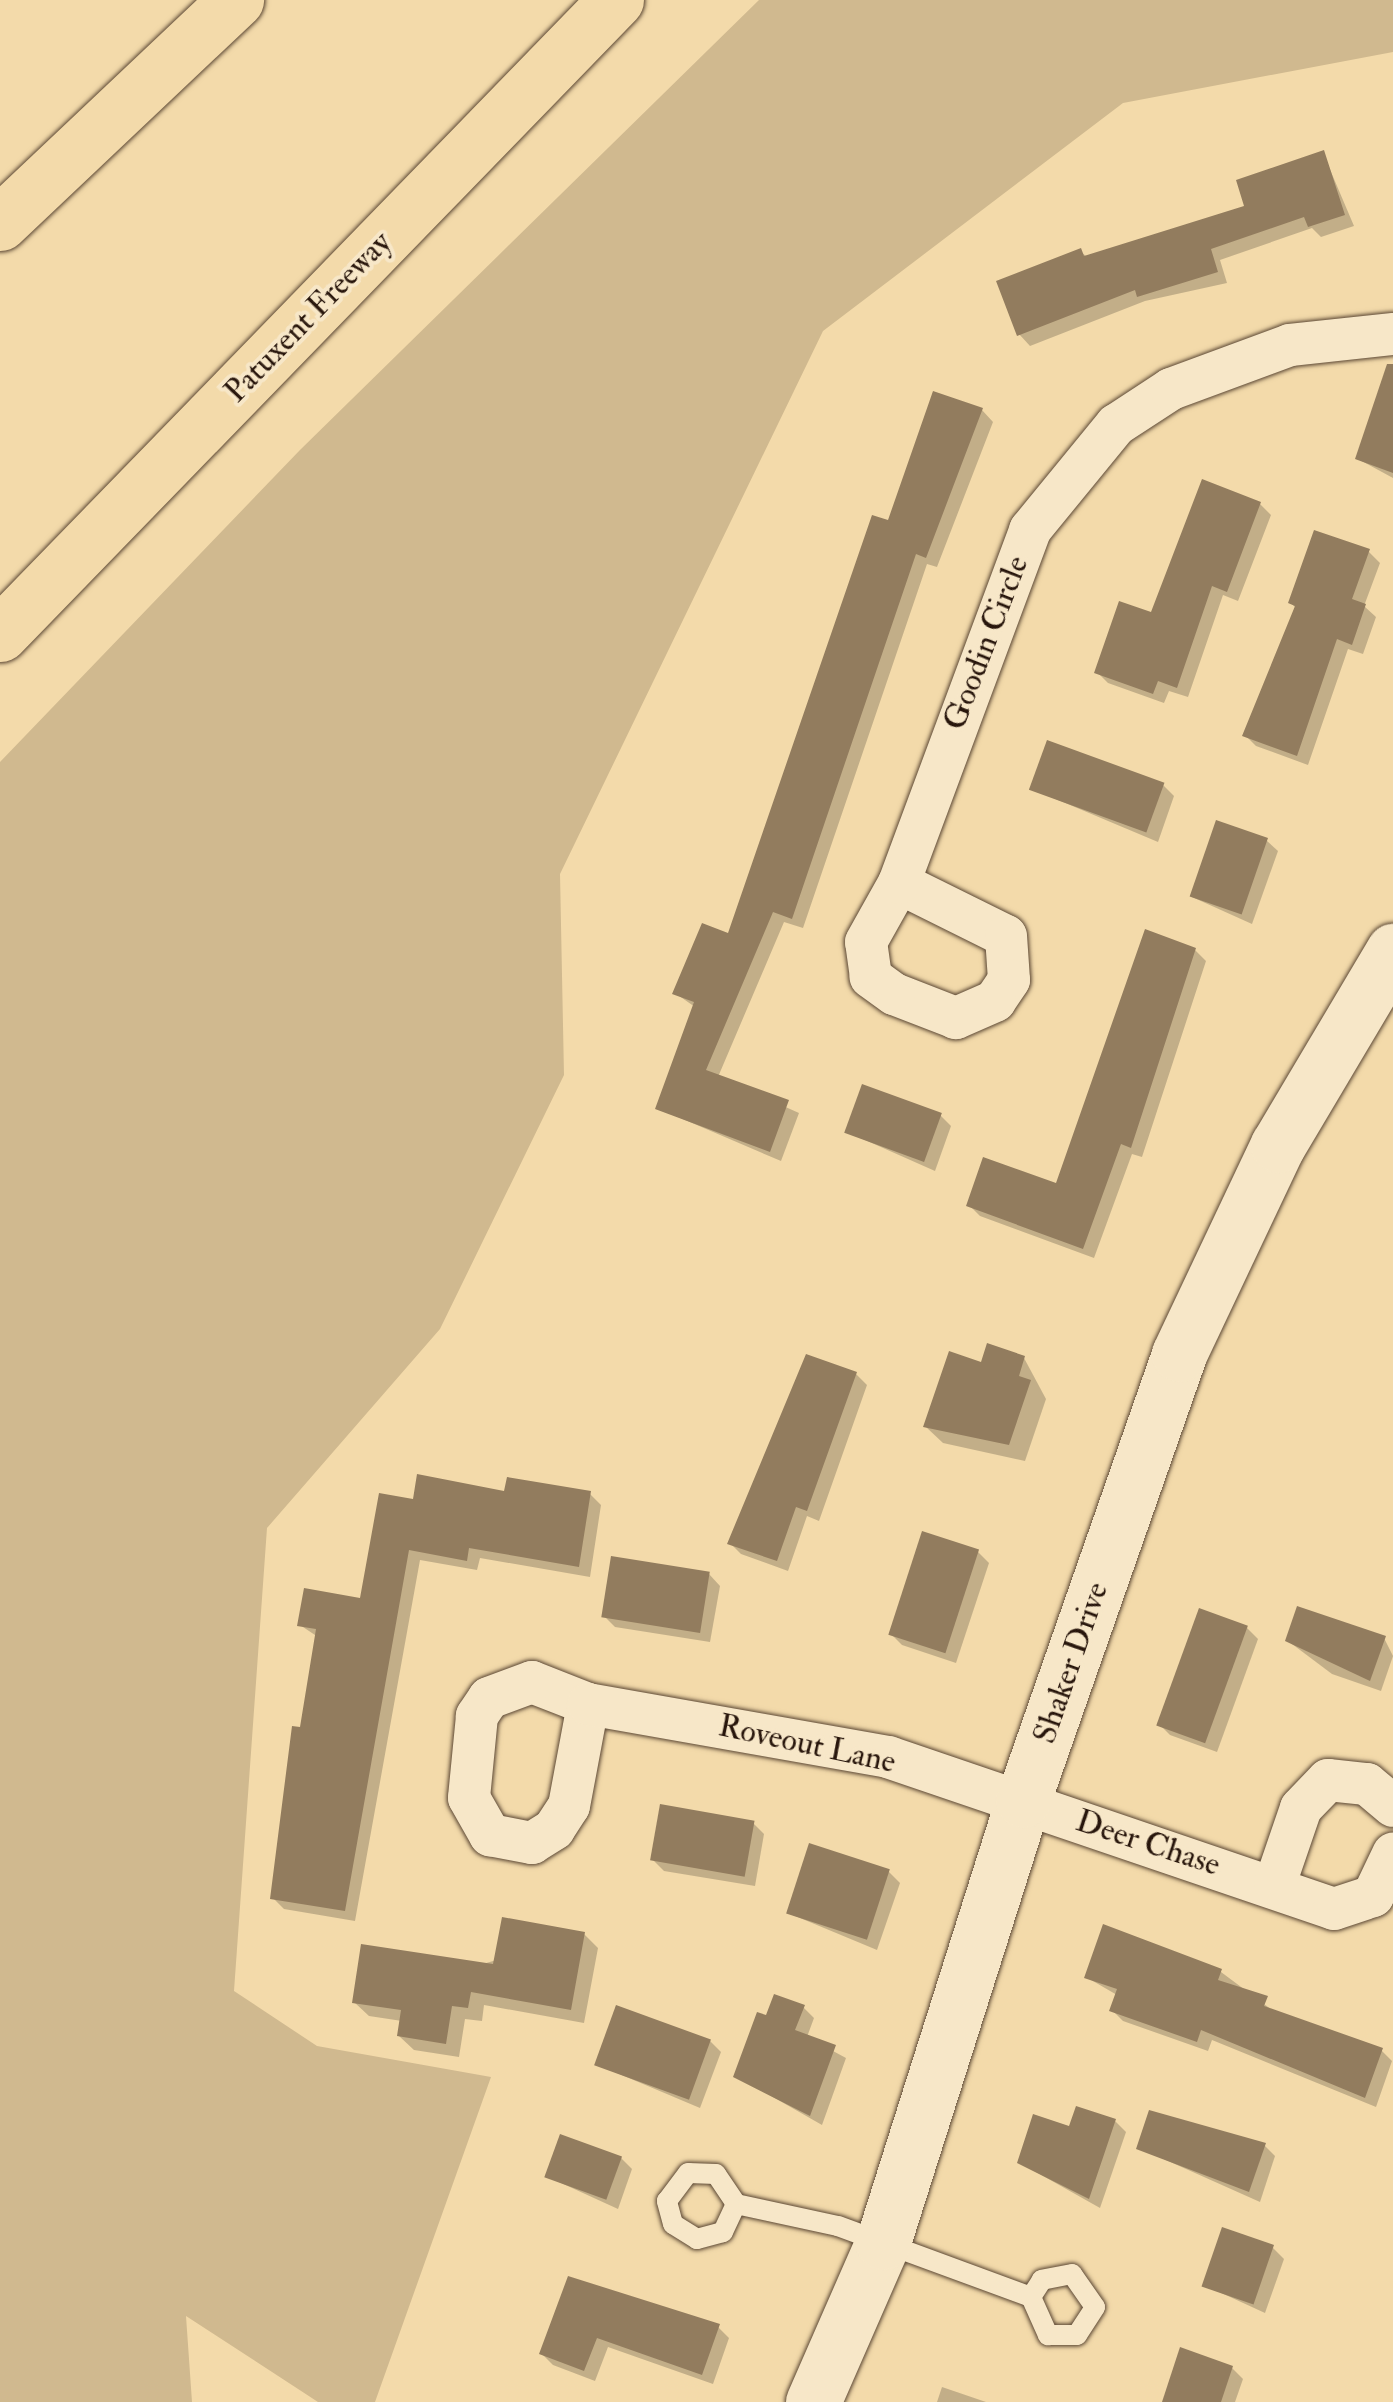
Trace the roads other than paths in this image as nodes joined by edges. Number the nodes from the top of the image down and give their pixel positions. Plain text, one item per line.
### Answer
1 (236, 0) edge
2 (616, 0) edge
3 (0, 223) edge
4 (1393, 334) edge
5 (0, 634) edge
6 (899, 883) dead end
7 (1393, 951) edge
8 (588, 1704) dead end
9 (1023, 1800) junction
10 (1393, 1806) edge
11 (1393, 1854) edge
12 (1275, 1884) junction
13 (736, 2204) dead end
14 (883, 2242) junction
15 (1031, 2297) dead end
16 (813, 2402) edge

1 - 3 highway
2 - 5 highway, Patuxent Freeway
4 - 6 street, Goodin Circle
7 - 9 street, Shaker Drive
8 - 9 street, Roveout Lane
9 - 12 street, Deer Chase
9 - 14 street, Shaker Drive
10 - 12 street
11 - 12 street, Deer Chase
13 - 14 lane
14 - 15 lane
14 - 16 street, Shaker Drive

